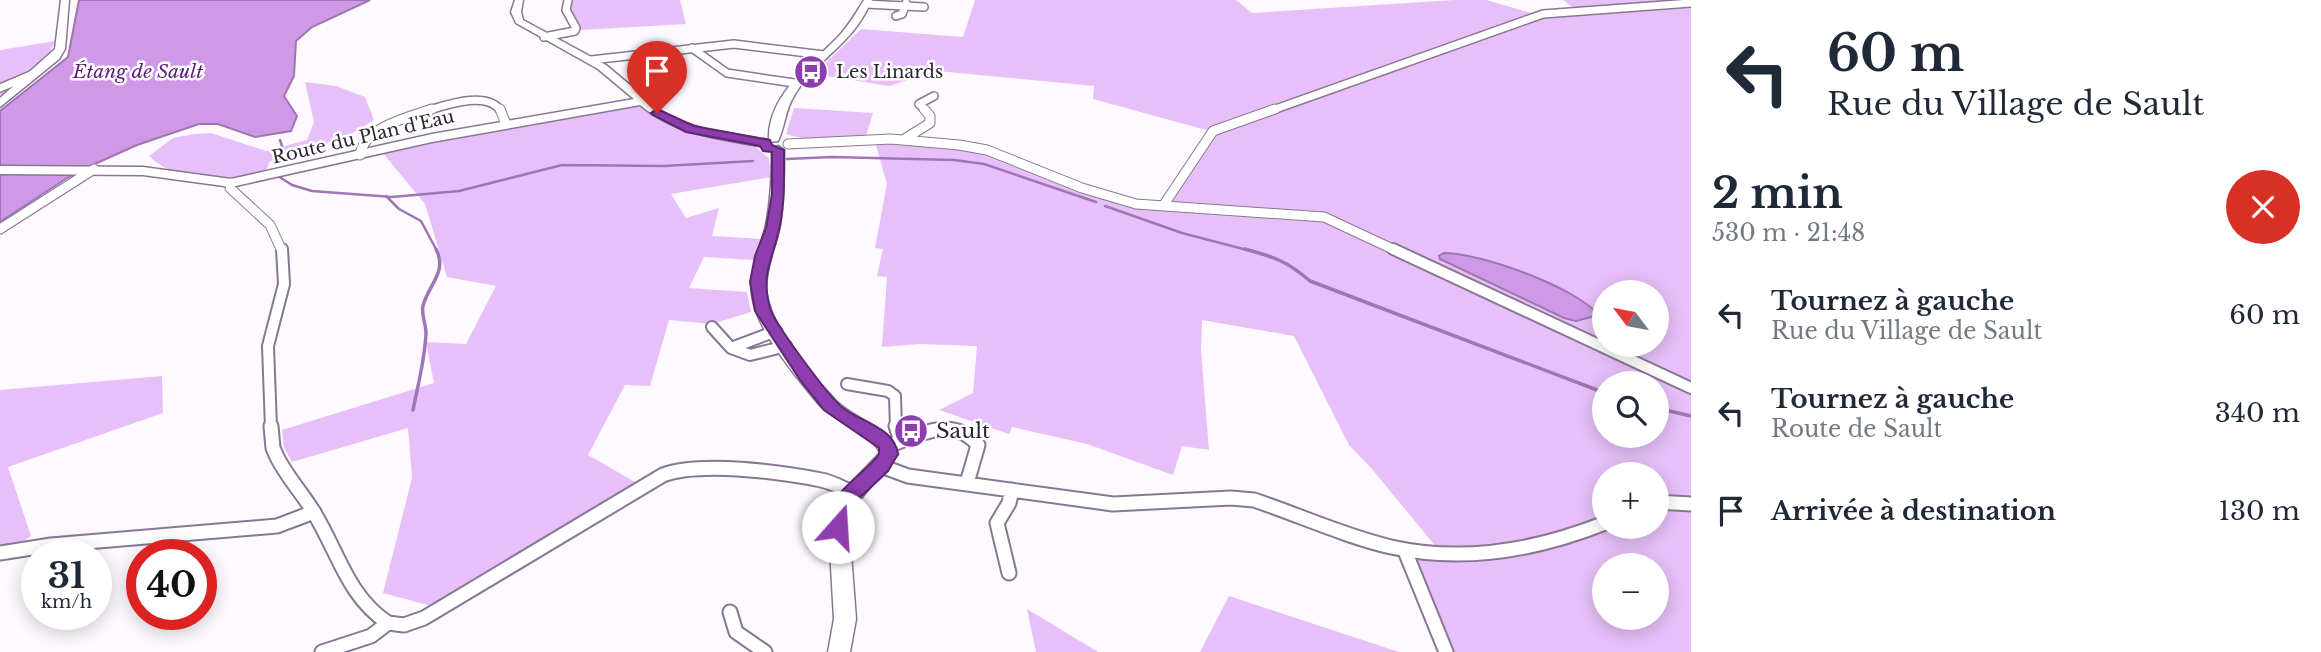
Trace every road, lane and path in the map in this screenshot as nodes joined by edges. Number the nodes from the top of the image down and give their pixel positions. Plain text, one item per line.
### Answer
1 (65, 0) edge
2 (519, 0) edge
3 (568, 0) edge
4 (867, 2) edge
5 (1691, 2) edge
6 (906, 3) edge
7 (924, 7) dead end
8 (896, 16) dead end
9 (544, 37) junction
10 (692, 48) junction
11 (824, 55) junction
12 (591, 60) junction
13 (42, 70) junction
14 (794, 83) junction
15 (0, 88) edge
16 (934, 96) dead end
17 (642, 101) junction
18 (0, 104) edge
19 (506, 124) junction
20 (903, 140) junction
21 (776, 144) junction
22 (360, 155) junction
23 (92, 169) junction
24 (0, 170) edge
25 (231, 183) junction
26 (1163, 206) junction
27 (0, 229) edge
28 (712, 327) dead end
29 (776, 331) junction
30 (786, 346) junction
31 (732, 348) junction
32 (847, 384) dead end
33 (1691, 388) edge
34 (894, 444) junction
35 (881, 466) junction
36 (967, 484) junction
37 (1012, 490) junction
38 (852, 492) junction
39 (1669, 503) edge
40 (1691, 504) edge
41 (314, 512) junction
42 (1592, 529) edge
43 (1405, 551) junction
44 (0, 553) edge
45 (1009, 573) dead end
46 (730, 612) dead end
47 (388, 623) junction
48 (322, 652) edge
49 (765, 652) edge
50 (839, 652) edge
51 (1446, 652) edge

1 - 13 street
2 - 9 street
3 - 9 street
4 - 6 street
4 - 11 street
5 - 26 street
6 - 7 street
6 - 8 street
9 - 12 street
10 - 11 street
10 - 12 street
10 - 14 street
11 - 14 street
12 - 17 street
13 - 15 street
13 - 18 street
14 - 21 street
16 - 20 street
17 - 19 street, Route du Plan d'Eau
17 - 21 street
19 - 22 street, Route du Plan d'Eau
19 - 22 street
20 - 21 street
20 - 26 street
21 - 29 street
22 - 25 street, Route du Plan d'Eau
23 - 24 street, Route du Plan d'Eau
23 - 25 street, Route du Plan d'Eau
23 - 27 street
25 - 41 street
26 - 33 street
28 - 31 street
29 - 30 street
29 - 31 street
30 - 31 street
30 - 34 street
32 - 34 street
34 - 35 street
34 - 36 street
35 - 36 street
35 - 38 street
36 - 37 street
37 - 43 street
37 - 45 street
38 - 47 street
38 - 50 street
39 - 40 street
41 - 44 street
41 - 47 street
42 - 43 street
43 - 51 street
46 - 49 street
47 - 48 street

